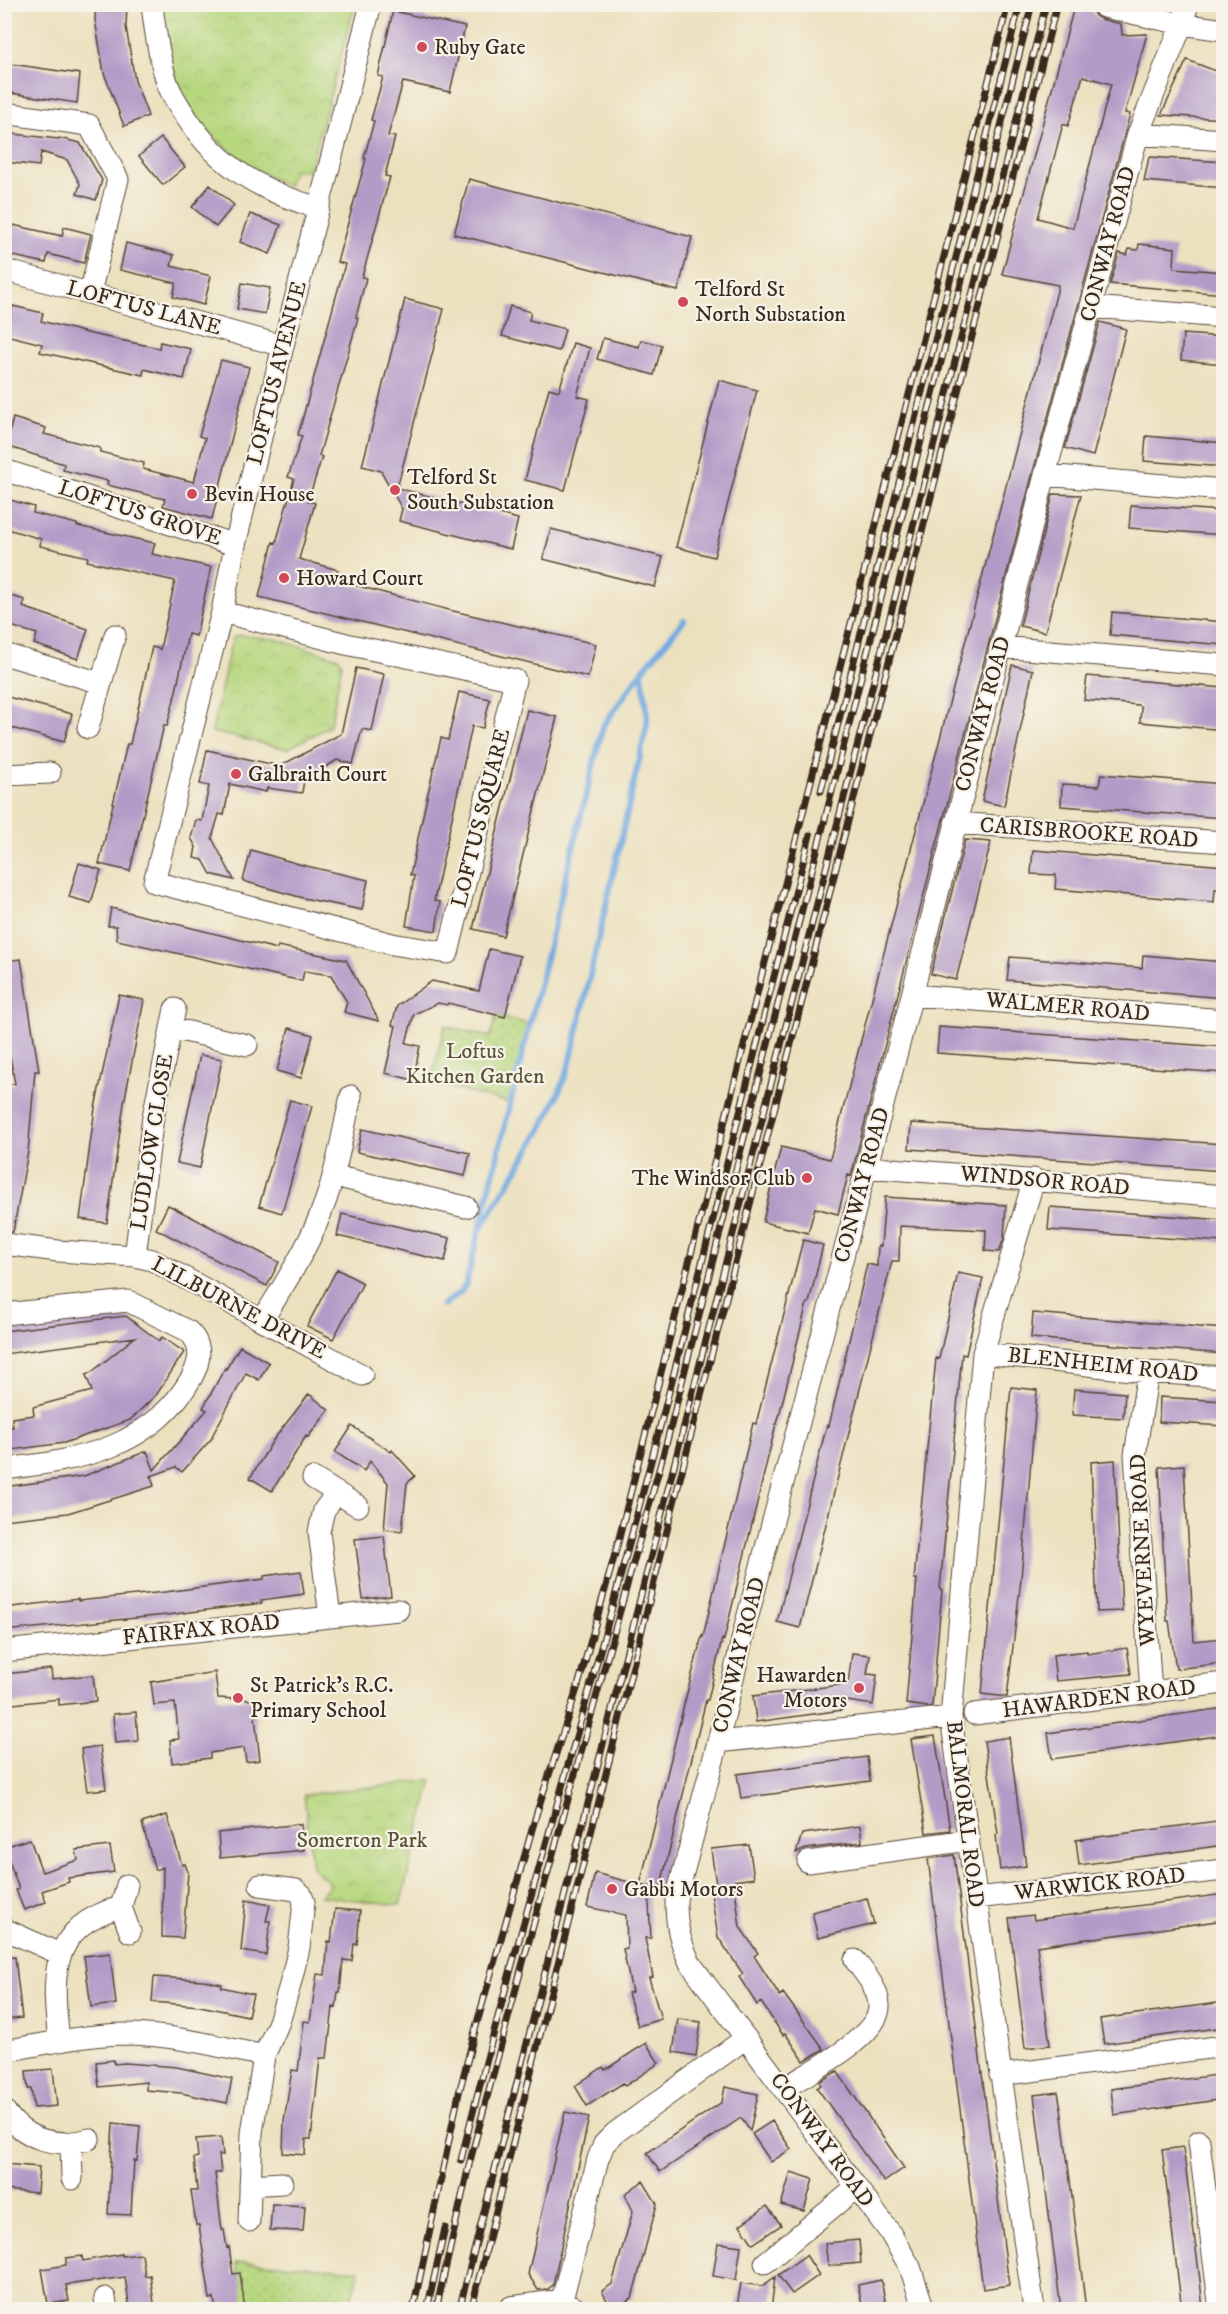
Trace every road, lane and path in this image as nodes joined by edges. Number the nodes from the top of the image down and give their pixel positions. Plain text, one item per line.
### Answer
1 (152, 4) edge
2 (371, 4) edge
3 (1104, 7) dead end
4 (1185, 14) edge
5 (1224, 30) edge
6 (4, 113) edge
7 (1138, 134) junction
8 (1224, 140) edge
9 (319, 208) junction
10 (4, 270) edge
11 (90, 293) junction
12 (1091, 307) junction
13 (1224, 318) edge
14 (283, 346) junction
15 (4, 470) edge
16 (1045, 475) junction
17 (1224, 490) edge
18 (235, 545) junction
19 (222, 612) junction
20 (115, 635) dead end
21 (1000, 647) junction
22 (4, 654) edge
23 (1224, 664) edge
24 (101, 683) junction
25 (88, 728) dead end
26 (50, 773) dead end
27 (4, 775) edge
28 (955, 823) junction
29 (1224, 842) edge
30 (154, 882) joint
31 (912, 995) junction
32 (1224, 1020) edge
33 (247, 1045) dead end
34 (351, 1096) dead end
35 (867, 1167) junction
36 (334, 1176) junction
37 (1034, 1179) junction
38 (1224, 1196) edge
39 (466, 1207) dead end
40 (4, 1244) edge
41 (135, 1256) junction
42 (4, 1314) edge
43 (263, 1319) junction
44 (983, 1353) junction
45 (1148, 1372) junction
46 (362, 1375) dead end
47 (1224, 1377) edge
48 (4, 1469) edge
49 (313, 1478) dead end
50 (337, 1493) junction
51 (358, 1506) dead end
52 (398, 1610) dead end
53 (330, 1617) junction
54 (4, 1651) edge
55 (1224, 1683) edge
56 (1152, 1693) junction
57 (974, 1714) dead end
58 (951, 1717) junction
59 (718, 1742) junction
60 (969, 1840) junction
61 (808, 1862) dead end
62 (1224, 1870) edge
63 (127, 1885) dead end
64 (260, 1885) dead end
65 (976, 1898) junction
66 (121, 1907) junction
67 (4, 1929) edge
68 (130, 1932) dead end
69 (60, 1954) junction
70 (855, 1960) dead end
71 (746, 2038) junction
72 (59, 2041) junction
73 (1224, 2046) edge
74 (4, 2051) edge
75 (264, 2056) junction
76 (1000, 2075) junction
77 (785, 2088) junction
78 (4, 2110) edge
79 (1199, 2141) dead end
80 (72, 2179) dead end
81 (282, 2183) dead end
82 (250, 2185) junction
83 (856, 2188) junction
84 (249, 2221) dead end
85 (765, 2263) dead end
86 (570, 2305) edge
87 (511, 2307) dead end
88 (924, 2310) edge
89 (1034, 2310) edge
90 (1220, 2310) edge

1 - 9 street
2 - 9 street, LOFTUS AVENUE
3 - 4 street
4 - 5 street
4 - 7 street, CONWAY ROAD
6 - 11 street
7 - 8 street
7 - 12 street, CONWAY ROAD
9 - 14 street, LOFTUS AVENUE
10 - 11 street, LOFTUS LANE
11 - 14 street, LOFTUS LANE
12 - 13 street
12 - 16 street, CONWAY ROAD
14 - 18 street, LOFTUS AVENUE
15 - 18 street, LOFTUS GROVE
16 - 17 street
16 - 21 street, CONWAY ROAD
18 - 19 street, LOFTUS AVENUE
19 - 30 street, LOFTUS AVENUE
19 - 30 street, LOFTUS SQUARE
20 - 24 street
21 - 23 street
21 - 28 street, CONWAY ROAD
22 - 24 street
24 - 25 street
26 - 27 street
28 - 29 street, CARISBROOKE ROAD
28 - 31 street, CONWAY ROAD
31 - 32 street, WALMER ROAD
31 - 35 street, CONWAY ROAD
33 - 41 street, LUDLOW CLOSE
34 - 36 street
35 - 37 street, WINDSOR ROAD
35 - 59 street, CONWAY ROAD
36 - 39 street
36 - 43 street
37 - 38 street, WINDSOR ROAD
37 - 44 street, BALMORAL ROAD
40 - 41 street, LILBURNE DRIVE
41 - 43 street, LILBURNE DRIVE
42 - 48 street
43 - 46 street, LILBURNE DRIVE
44 - 45 street, BLENHEIM ROAD
44 - 58 street, BALMORAL ROAD
45 - 47 street, BLENHEIM ROAD
45 - 56 street, WYEVERNE ROAD
49 - 50 street
50 - 51 street
50 - 53 street
52 - 53 street, FAIRFAX ROAD
53 - 54 street, FAIRFAX ROAD
55 - 56 street, HAWARDEN ROAD
56 - 57 street, HAWARDEN ROAD
58 - 59 street
58 - 60 street, BALMORAL ROAD
59 - 71 street, CONWAY ROAD
60 - 61 street
60 - 65 street, BALMORAL ROAD
62 - 65 street, WARWICK ROAD
63 - 66 street
64 - 75 street
65 - 76 street, BALMORAL ROAD
66 - 68 street
66 - 69 street
67 - 69 street
69 - 72 street
70 - 77 street
71 - 77 street, CONWAY ROAD
71 - 86 street
72 - 74 street
72 - 75 street
73 - 76 street
75 - 82 street
76 - 89 street, BALMORAL ROAD
77 - 83 street, CONWAY ROAD
78 - 80 street
79 - 90 street
81 - 82 street
82 - 84 street
83 - 85 street
83 - 88 street, CONWAY ROAD
86 - 87 street

